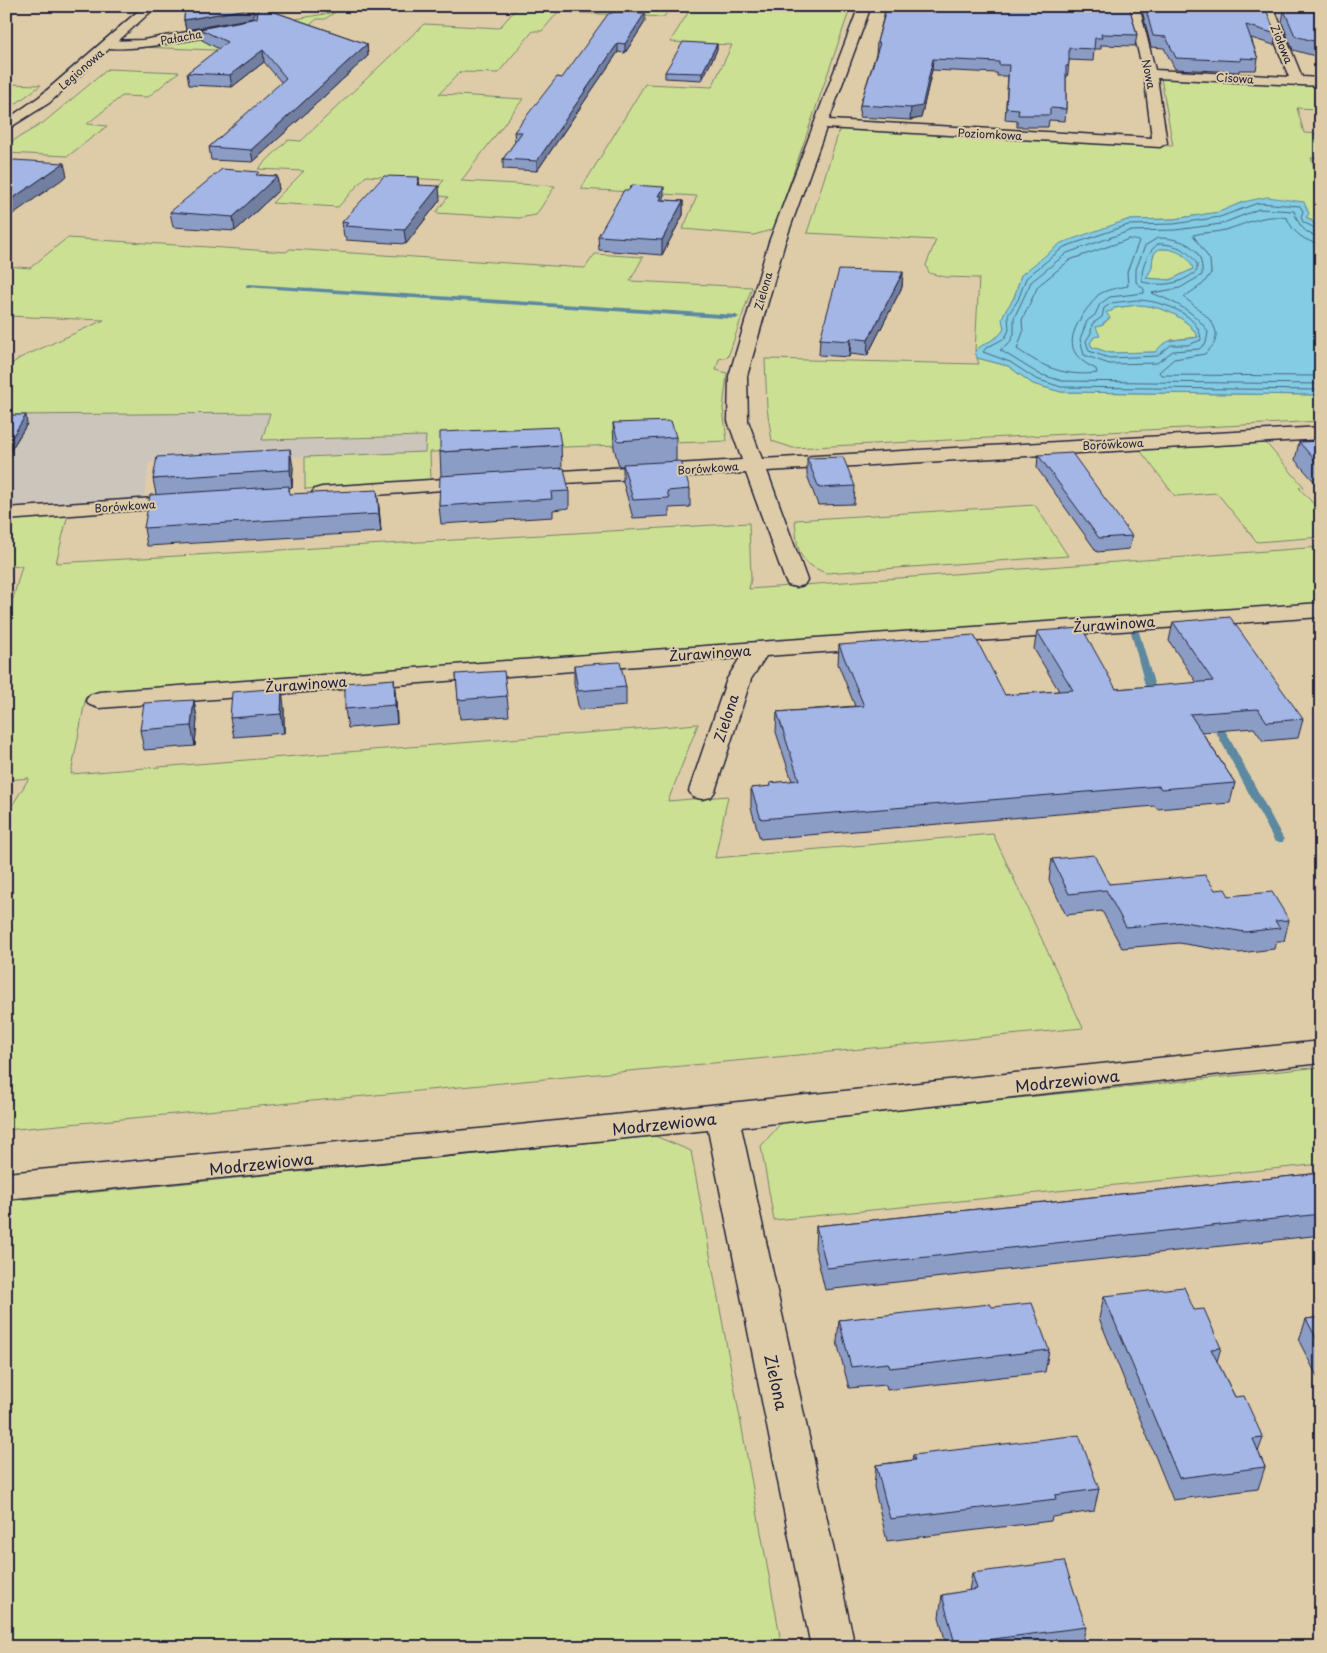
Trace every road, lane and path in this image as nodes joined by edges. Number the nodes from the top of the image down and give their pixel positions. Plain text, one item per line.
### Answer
1 (151, 6) edge
2 (865, 6) edge
3 (1133, 6) edge
4 (1266, 6) edge
5 (246, 26) edge
6 (108, 45) junction
7 (1150, 74) junction
8 (1297, 81) junction
9 (1321, 82) edge
10 (821, 124) junction
11 (6, 126) edge
12 (1160, 143) joint
13 (1321, 433) edge
14 (756, 465) junction
15 (302, 494) edge
16 (204, 501) edge
17 (6, 514) edge
18 (796, 580) dead end
19 (1321, 610) edge
20 (758, 649) junction
21 (99, 700) dead end
22 (702, 791) dead end
23 (1321, 1052) edge
24 (722, 1118) junction
25 (6, 1186) edge
26 (834, 1647) edge

1 - 6 street, Legionowa
2 - 10 street, Zielona
3 - 7 street, Nowa
4 - 8 street, Ziołowa
5 - 6 street, Pałacha
6 - 11 street, Legionowa
7 - 8 street, Cisowa
7 - 12 street, Nowa
8 - 9 street, Cisowa
10 - 12 street, Poziomkowa
10 - 14 street, Zielona
13 - 14 street, Borówkowa
14 - 15 street, Borówkowa
14 - 18 street, Zielona
16 - 17 street, Borówkowa
19 - 20 street, Żurawinowa
20 - 21 street, Żurawinowa
20 - 22 street, Zielona
23 - 24 street, Modrzewiowa
24 - 25 street, Modrzewiowa
24 - 26 street, Zielona

